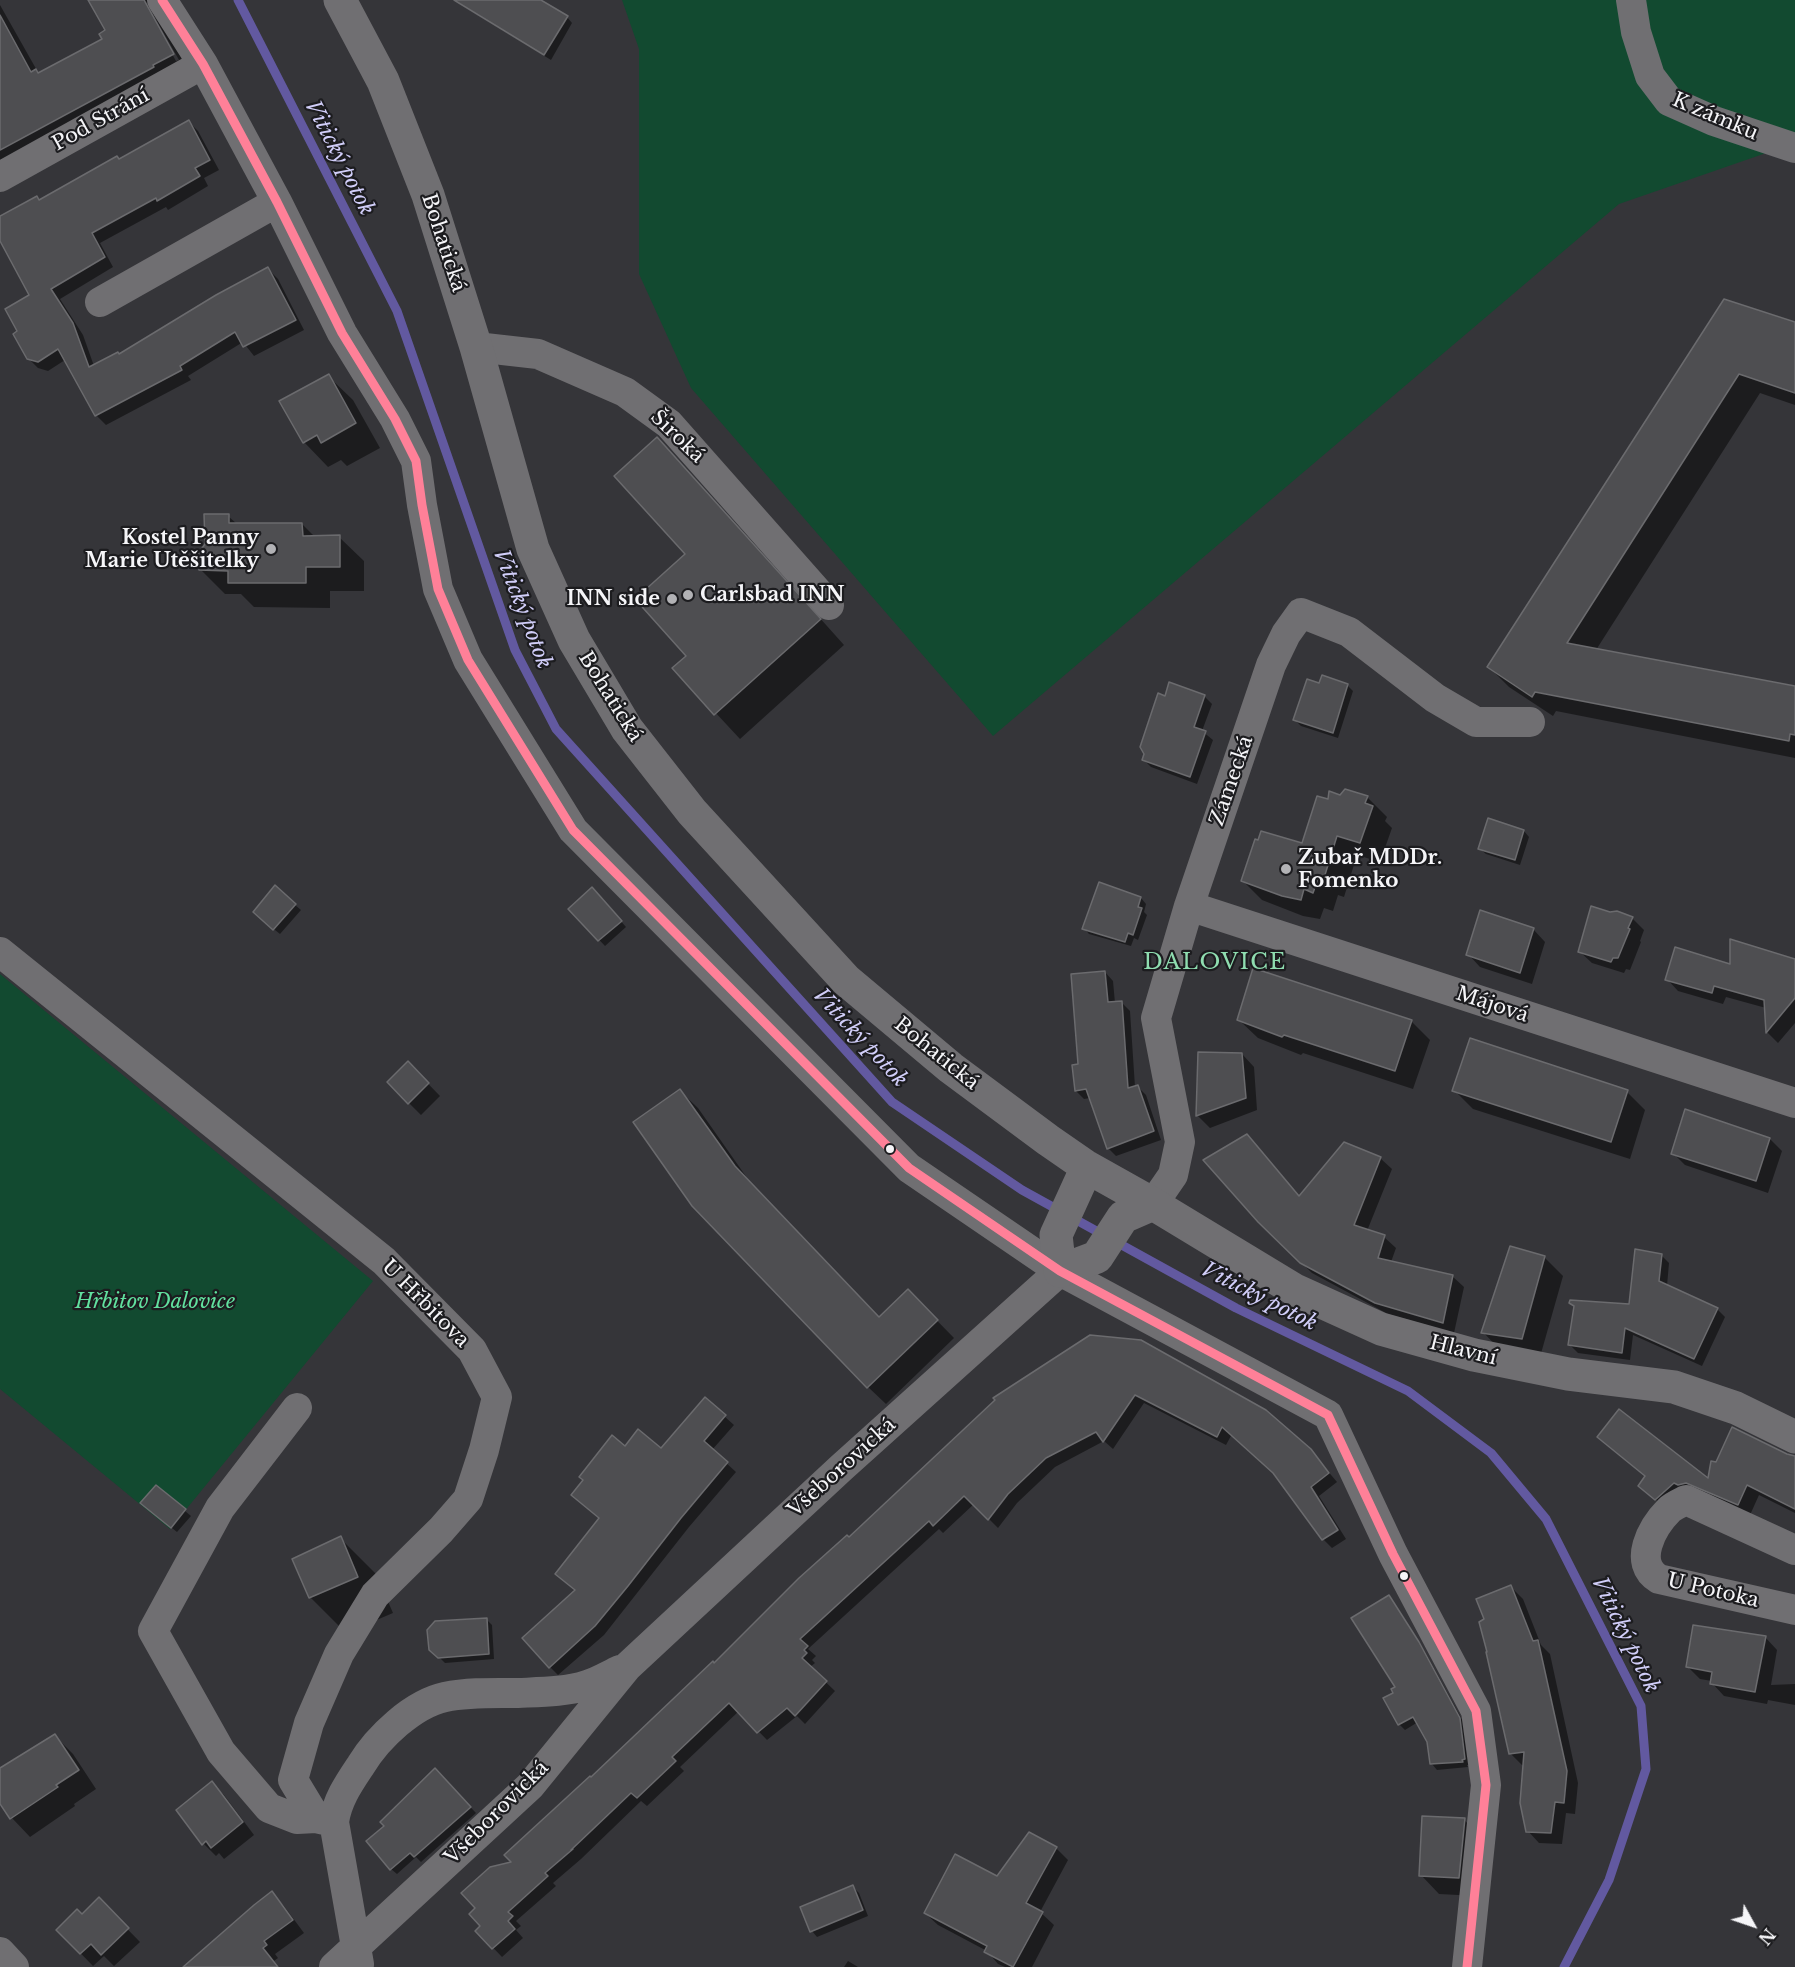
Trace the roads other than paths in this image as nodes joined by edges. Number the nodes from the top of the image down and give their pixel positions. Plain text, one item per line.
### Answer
1 (162, 0) edge
2 (339, 0) edge
3 (1631, 0) edge
4 (203, 64) junction
5 (1795, 148) edge
6 (0, 177) edge
7 (277, 202) junction
8 (100, 302) dead end
9 (476, 347) junction
10 (829, 605) dead end
11 (1530, 722) dead end
12 (1189, 906) junction
13 (0, 952) edge
14 (1795, 1103) edge
15 (1082, 1179) junction
16 (1153, 1204) junction
17 (1060, 1271) junction
18 (297, 1408) dead end
19 (1795, 1437) edge
20 (1795, 1550) edge
21 (1795, 1610) edge
22 (627, 1667) junction
23 (325, 1820) junction
24 (0, 1952) edge
25 (350, 1961) edge
26 (14, 1967) edge
27 (1467, 1967) edge

1 - 4 street
2 - 9 street, Bohatická
3 - 5 street, K zámku
4 - 6 street, Pod Strání
4 - 7 street
7 - 8 street
7 - 17 street
9 - 10 street, Široká
9 - 15 street, Bohatická
11 - 12 street, Zámecká
12 - 14 street, Májová
12 - 16 street, Zámecká
13 - 23 street, U Hřbitova
15 - 16 street, Bohatická
15 - 17 street
16 - 17 street
16 - 19 street, Hlavní
17 - 22 street, Všeborovická
17 - 27 street
18 - 23 street
20 - 21 street, U Potoka
22 - 23 street, Všeborovická
22 - 25 street, Všeborovická
23 - 25 street, Všeborovická
24 - 26 street

